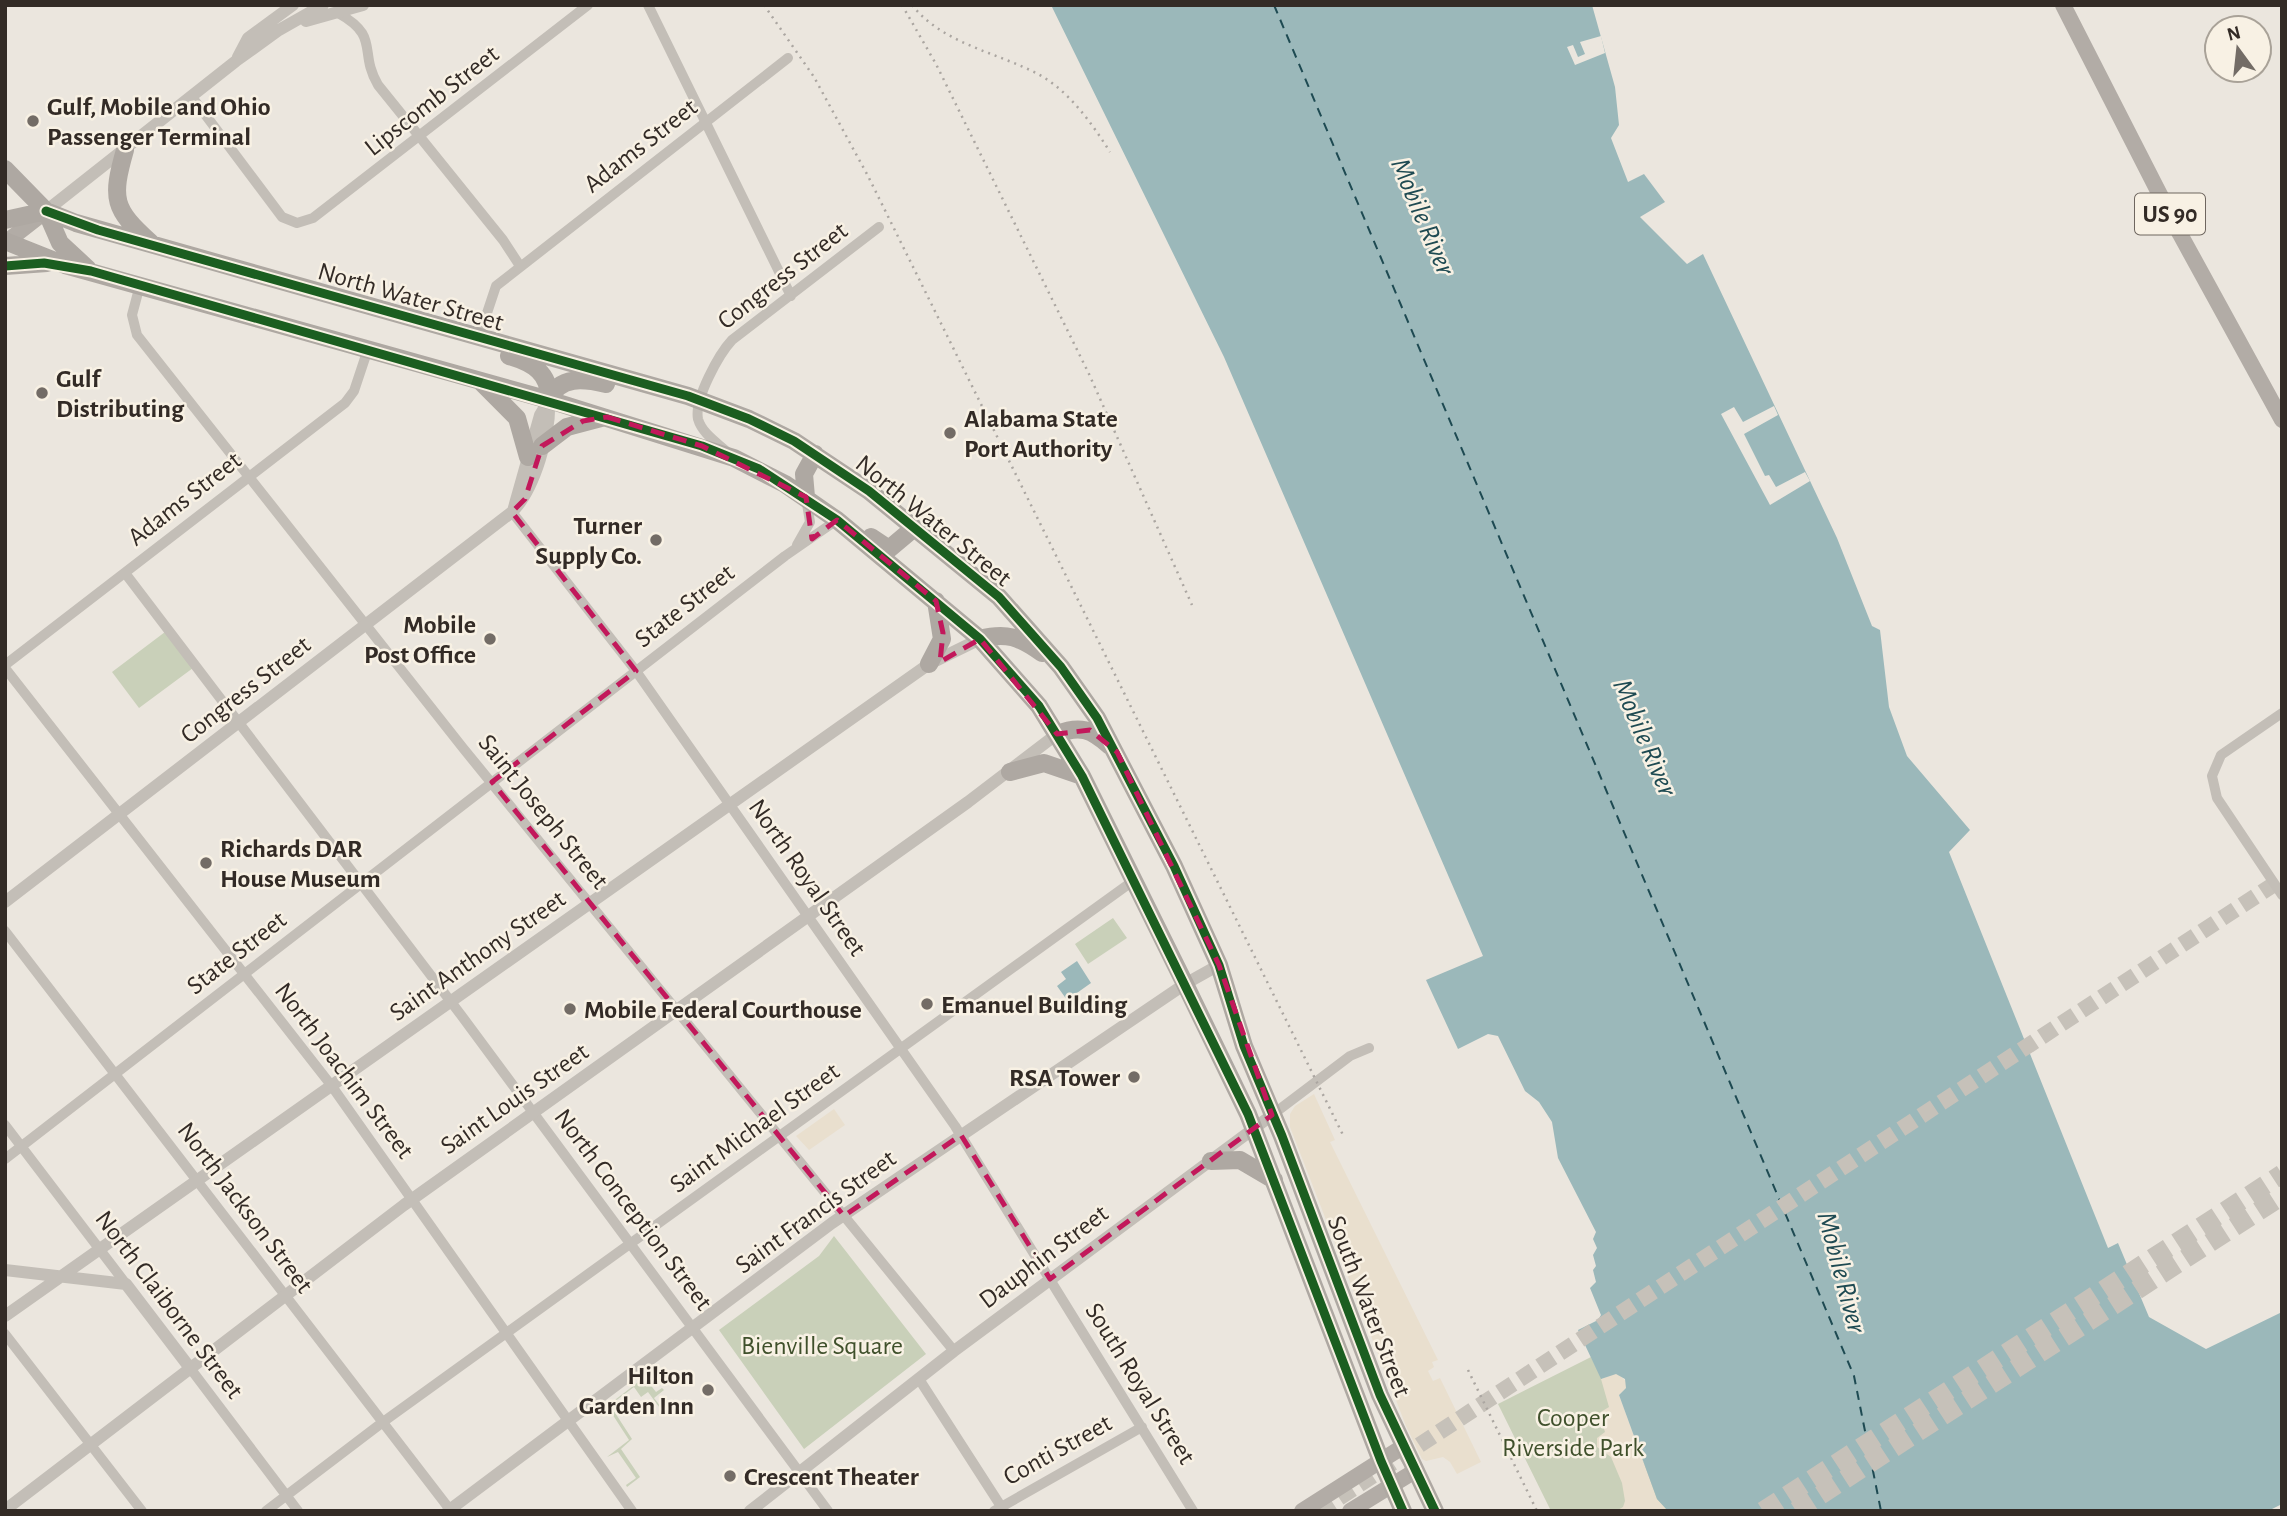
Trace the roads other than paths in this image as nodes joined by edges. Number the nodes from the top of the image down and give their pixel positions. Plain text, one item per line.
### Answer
1 (293, 5) edge
2 (323, 5) edge
3 (363, 5) edge
4 (589, 5) edge
5 (648, 5) edge
6 (2063, 5) edge
7 (338, 13) junction
8 (279, 30) junction
9 (788, 58) dead end
10 (236, 61) junction
11 (192, 97) junction
12 (705, 123) junction
13 (421, 137) junction
14 (125, 150) junction
15 (5, 169) edge
16 (46, 211) junction
17 (5, 220) edge
18 (879, 227) dead end
19 (6, 242) edge
20 (154, 245) junction
21 (65, 265) junction
22 (5, 266) edge
23 (520, 266) junction
24 (91, 271) junction
25 (140, 285) junction
26 (791, 296) junction
27 (394, 312) junction
28 (479, 337) junction
29 (368, 349) junction
30 (480, 381) junction
31 (681, 394) junction
32 (549, 400) junction
33 (701, 400) junction
34 (607, 418) junction
35 (2282, 420) edge
36 (535, 452) junction
37 (815, 454) junction
38 (734, 458) junction
39 (249, 477) junction
40 (806, 498) junction
41 (512, 512) junction
42 (837, 520) junction
43 (914, 528) junction
44 (793, 550) junction
45 (125, 573) junction
46 (936, 601) junction
47 (366, 625) junction
48 (980, 639) junction
49 (929, 664) junction
50 (5, 666) edge
51 (1061, 667) junction
52 (636, 671) junction
53 (1073, 683) junction
54 (2282, 713) edge
55 (239, 723) junction
56 (1057, 734) junction
57 (1117, 752) junction
58 (1010, 772) junction
59 (1082, 776) junction
60 (492, 782) junction
61 (730, 804) junction
62 (120, 814) junction
63 (1133, 881) junction
64 (361, 884) junction
65 (2282, 895) edge
66 (5, 902) edge
67 (590, 903) junction
68 (808, 917) junction
69 (5, 931) edge
70 (1219, 965) junction
71 (245, 974) junction
72 (1185, 984) junction
73 (451, 1001) junction
74 (676, 1011) junction
75 (1369, 1048) dead end
76 (902, 1049) junction
77 (116, 1073) junction
78 (331, 1085) junction
79 (534, 1113) junction
80 (1272, 1115) junction
81 (5, 1125) edge
82 (1254, 1128) junction
83 (961, 1135) junction
84 (779, 1138) junction
85 (22, 1146) junction
86 (5, 1159) edge
87 (1210, 1161) junction
88 (196, 1179) junction
89 (1274, 1180) junction
90 (412, 1199) junction
91 (844, 1216) junction
92 (631, 1243) junction
93 (99, 1248) junction
94 (5, 1270) edge
95 (60, 1276) junction
96 (1050, 1279) junction
97 (126, 1283) junction
98 (285, 1295) junction
99 (5, 1316) edge
100 (693, 1326) junction
101 (507, 1333) junction
102 (5, 1334) edge
103 (954, 1352) junction
104 (190, 1368) junction
105 (919, 1379) junction
106 (568, 1421) junction
107 (383, 1422) junction
108 (1142, 1427) junction
109 (90, 1444) junction
110 (1404, 1446) junction
111 (1381, 1461) junction
112 (800, 1471) junction
113 (1415, 1471) junction
114 (1391, 1486) junction
115 (286, 1495) junction
116 (1000, 1509) edge
117 (5, 1510) edge
118 (450, 1510) edge
119 (142, 1511) edge
120 (266, 1511) edge
121 (298, 1511) edge
122 (632, 1511) edge
123 (750, 1511) edge
124 (828, 1511) edge
125 (1193, 1511) edge
126 (1302, 1511) edge
127 (1350, 1511) edge
128 (1403, 1511) edge
129 (1435, 1511) edge

1 - 10 street
2 - 8 street
3 - 7 street
4 - 13 street, Lipscomb Street
5 - 12 street
6 - 35 main road, US 90
7 - 8 street
7 - 13 street
8 - 10 street
9 - 12 street, Adams Street
10 - 11 street
11 - 13 street, Lipscomb Street
11 - 14 street
12 - 23 street, Adams Street
12 - 26 street
13 - 23 street
14 - 16 street
14 - 20 highway
15 - 16 highway
16 - 17 highway
16 - 19 main road
16 - 20 highway, North Water Street
16 - 24 highway
18 - 26 street, Congress Street
19 - 21 highway
20 - 27 highway, North Water Street
21 - 22 highway
21 - 24 highway
23 - 28 street, Adams Street
24 - 25 highway
25 - 29 highway
25 - 39 street, Saint Joseph Street
26 - 33 street, Congress Street
27 - 28 highway, North Water Street
27 - 32 highway
28 - 31 highway, North Water Street
29 - 30 highway
29 - 39 street, Adams Street
30 - 32 highway
30 - 36 highway
31 - 32 highway
31 - 33 highway, North Water Street
32 - 34 highway
32 - 36 street
33 - 37 highway, North Water Street
33 - 38 street
34 - 36 highway
34 - 38 highway
36 - 41 street
37 - 40 highway
37 - 43 highway, North Water Street
38 - 40 highway
39 - 45 street, Adams Street
39 - 47 street, Saint Joseph Street
40 - 42 highway
40 - 44 street, State Street
41 - 47 street, Congress Street
41 - 52 street, North Royal Street
42 - 43 highway
42 - 44 street, State Street
42 - 46 highway
43 - 51 highway, North Water Street
44 - 52 street, State Street
45 - 50 street, Adams Street
45 - 55 street, North Conception Street
46 - 48 highway
46 - 49 highway
47 - 55 street, Congress Street
47 - 60 street, Saint Joseph Street
48 - 49 street, Saint Anthony Street
48 - 51 highway
48 - 56 highway
49 - 61 street, Saint Anthony Street
50 - 62 street, North Joachim Street
51 - 53 highway, North Water Street
52 - 60 street, State Street
52 - 61 street, North Royal Street
53 - 56 highway
53 - 57 highway, North Water Street
54 - 65 street
55 - 62 street, Congress Street
55 - 64 street, North Conception Street
56 - 57 highway
56 - 58 street, Saint Louis Street
56 - 59 highway
57 - 70 highway, North Water Street
58 - 59 highway
58 - 68 street, Saint Louis Street
59 - 63 highway
60 - 64 street, State Street
60 - 67 street, Saint Joseph Street
61 - 67 street, Saint Anthony Street
61 - 68 street, North Royal Street
62 - 66 street, Congress Street
62 - 71 street, North Joachim Street
63 - 72 highway
63 - 76 street, Saint Michael Street
64 - 71 street, State Street
64 - 73 street, North Conception Street
67 - 73 street, Saint Anthony Street
67 - 74 street, Saint Joseph Street
68 - 74 street, Saint Louis Street
68 - 76 street, North Royal Street
69 - 77 street, North Jackson Street
70 - 72 street, Saint Francis Street
70 - 80 highway, North Water Street
71 - 77 street, State Street
71 - 78 street, North Joachim Street
72 - 82 highway
72 - 83 street, Saint Francis Street
73 - 78 street, Saint Anthony Street
73 - 79 street, North Conception Street
74 - 79 street, Saint Louis Street
74 - 84 street, Saint Joseph Street
75 - 80 street, Dauphin Street
76 - 83 street, North Royal Street
76 - 84 street, Saint Michael Street
77 - 85 street, State Street
77 - 88 street, North Jackson Street
78 - 88 street, Saint Anthony Street
78 - 90 street, North Joachim Street
79 - 90 street, Saint Louis Street
79 - 92 street, North Conception Street
80 - 82 street, Dauphin Street
80 - 110 highway, South Water Street
81 - 85 street, North Claiborne Street
82 - 87 street, Dauphin Street
82 - 89 highway, South Water Street
83 - 91 street, Saint Francis Street
83 - 96 street, North Royal Street
84 - 91 street, Saint Joseph Street
84 - 92 street, Saint Michael Street
85 - 86 street, State Street
85 - 93 street, North Claiborne Street
87 - 89 highway
87 - 96 street, Dauphin Street
88 - 93 street, Saint Anthony Street
88 - 98 street, North Jackson Street
89 - 111 highway, South Water Street
90 - 98 street, Saint Louis Street
90 - 101 street, North Joachim Street
91 - 100 street, Saint Francis Street
91 - 103 street, Saint Joseph Street
92 - 100 street, North Conception Street
92 - 101 street, Saint Michael Street
93 - 95 street, Saint Anthony Street
93 - 97 street, North Claiborne Street
94 - 95 street
95 - 97 street
95 - 99 street, Saint Anthony Street
96 - 103 street, Dauphin Street
96 - 108 street, South Royal Street
97 - 104 street, North Claiborne Street
98 - 104 street, Saint Louis Street
98 - 107 street, North Jackson Street
100 - 106 street, Saint Francis Street
100 - 112 street, North Conception Street
101 - 106 street, North Joachim Street
101 - 107 street, Saint Michael Street
102 - 109 street
103 - 105 street, Dauphin Street
104 - 109 street, Saint Louis Street
104 - 115 street, North Claiborne Street
105 - 112 street, Dauphin Street
105 - 116 street
106 - 118 street, Saint Francis Street
106 - 122 street, North Joachim Street
107 - 115 street, Saint Michael Street
107 - 118 street, North Jackson Street
108 - 116 street, Conti Street
108 - 125 street, South Royal Street
109 - 117 street, Saint Louis Street
109 - 119 street
110 - 111 main road
110 - 113 highway, South Water Street
111 - 114 highway, South Water Street
111 - 126 main road
112 - 123 street, Dauphin Street
112 - 124 street, North Conception Street
113 - 114 main road
113 - 129 highway, South Water Street
114 - 127 main road
114 - 128 highway, South Water Street
115 - 120 street, Saint Michael Street
115 - 121 street, North Claiborne Street

